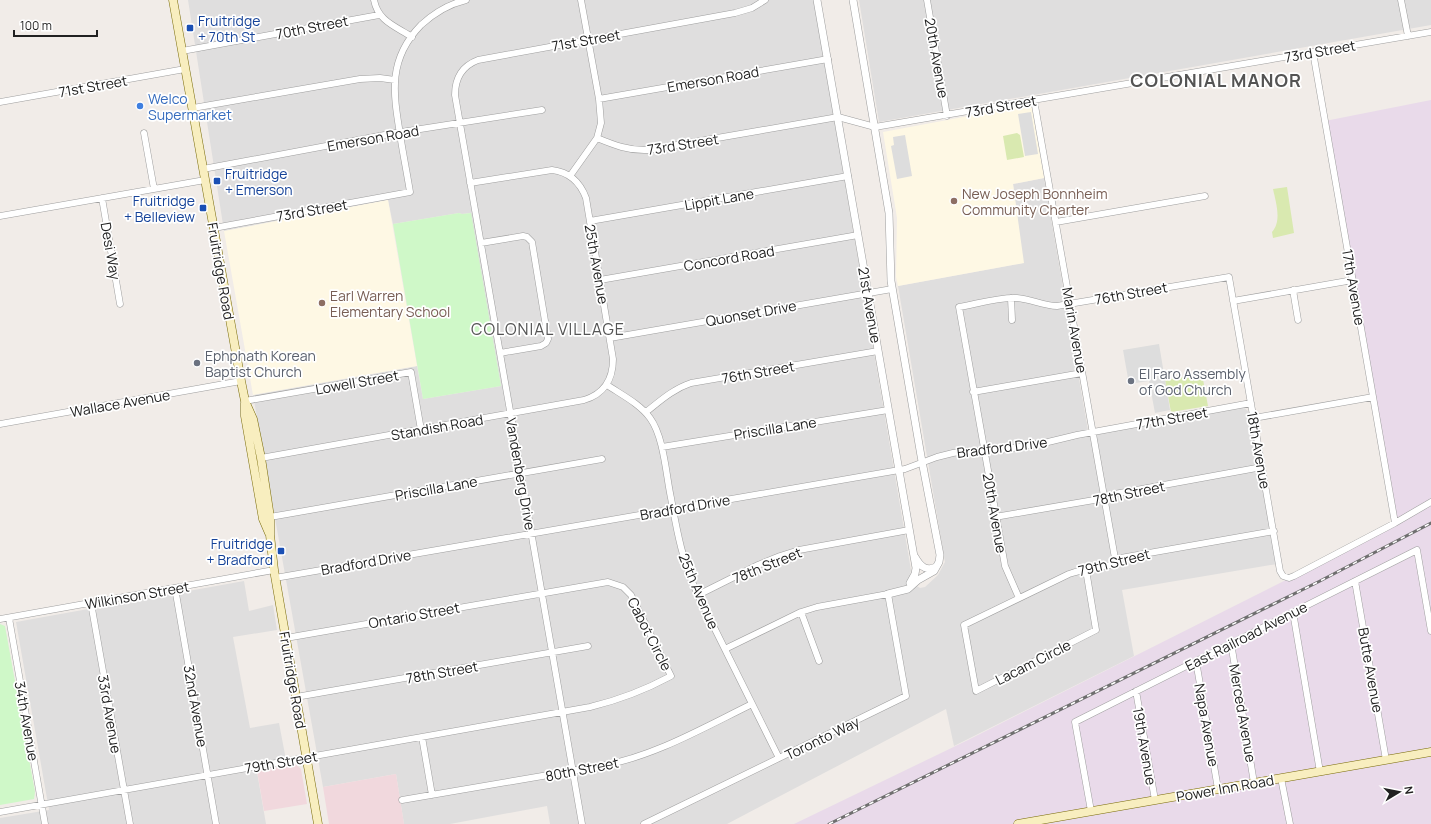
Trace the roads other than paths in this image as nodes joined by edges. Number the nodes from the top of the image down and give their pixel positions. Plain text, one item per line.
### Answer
1 (173, 0) edge
2 (374, 0) edge
3 (466, 0) edge
4 (581, 0) edge
5 (765, 0) edge
6 (818, 0) edge
7 (853, 0) edge
8 (927, 0) edge
9 (1401, 0) edge
10 (379, 14) junction
11 (1431, 32) edge
12 (1408, 36) junction
13 (412, 37) junction
14 (588, 40) junction
15 (182, 51) junction
16 (1313, 52) junction
17 (828, 59) junction
18 (186, 69) junction
19 (395, 80) junction
20 (598, 99) junction
21 (1034, 100) junction
22 (0, 102) edge
23 (193, 108) junction
24 (542, 110) dead end
25 (947, 116) junction
26 (838, 117) junction
27 (460, 123) junction
28 (874, 127) junction
29 (144, 133) dead end
30 (400, 133) junction
31 (597, 138) junction
32 (204, 169) junction
33 (570, 176) junction
34 (848, 176) junction
35 (205, 180) junction
36 (470, 183) junction
37 (154, 189) junction
38 (1205, 196) dead end
39 (102, 198) junction
40 (0, 216) edge
41 (590, 221) junction
42 (1056, 222) junction
43 (214, 228) junction
44 (858, 235) junction
45 (481, 242) junction
46 (1229, 277) joint
47 (600, 280) junction
48 (1353, 280) junction
49 (892, 289) junction
50 (1293, 290) junction
51 (868, 293) junction
52 (1011, 298) junction
53 (1233, 301) junction
54 (120, 304) dead end
55 (1070, 304) junction
56 (959, 308) joint
57 (1012, 320) dead end
58 (1298, 320) dead end
59 (610, 338) junction
60 (878, 351) junction
61 (500, 353) junction
62 (1082, 373) junction
63 (241, 381) junction
64 (607, 385) junction
65 (973, 392) junction
66 (1373, 397) junction
67 (245, 401) junction
68 (1251, 403) junction
69 (888, 410) junction
70 (646, 412) junction
71 (510, 414) junction
72 (1254, 418) junction
73 (0, 424) edge
74 (421, 430) junction
75 (1093, 432) junction
76 (662, 447) junction
77 (984, 450) junction
78 (261, 458) junction
79 (602, 459) dead end
80 (922, 462) junction
81 (1262, 467) junction
82 (899, 469) junction
83 (521, 473) junction
84 (1104, 497) junction
85 (1431, 502) edge
86 (672, 509) junction
87 (270, 517) junction
88 (995, 517) junction
89 (1395, 523) junction
90 (909, 530) junction
91 (1274, 531) junction
92 (532, 533) junction
93 (270, 536) junction
94 (913, 553) junction
95 (1115, 559) junction
96 (937, 566) junction
97 (1086, 570) junction
98 (274, 574) junction
99 (1355, 581) junction
100 (175, 588) junction
101 (902, 591) junction
102 (542, 593) junction
103 (888, 594) junction
104 (698, 596) junction
105 (1020, 598) junction
106 (91, 603) junction
107 (801, 612) junction
108 (1293, 612) junction
109 (9, 618) junction
110 (0, 619) edge
111 (964, 624) joint
112 (1431, 631) edge
113 (286, 638) junction
114 (1231, 643) junction
115 (588, 646) dead end
116 (725, 649) junction
117 (552, 652) junction
118 (819, 661) dead end
119 (1196, 661) junction
120 (1136, 691) junction
121 (296, 697) junction
122 (752, 704) junction
123 (563, 712) junction
124 (422, 737) junction
125 (1431, 752) edge
126 (307, 757) junction
127 (779, 758) junction
128 (1386, 760) junction
129 (573, 771) junction
130 (1320, 772) junction
131 (208, 775) junction
132 (1282, 778) junction
133 (1254, 783) junction
134 (124, 790) junction
135 (1218, 790) junction
136 (432, 795) junction
137 (402, 800) dead end
138 (1155, 800) junction
139 (42, 805) junction
140 (1091, 811) junction
141 (0, 812) edge
142 (45, 824) edge
143 (130, 824) edge
144 (216, 824) edge
145 (318, 824) edge
146 (582, 824) edge
147 (644, 824) edge
148 (1018, 824) edge
149 (1290, 824) edge

1 - 15 main road, Fruitridge Road
2 - 10 street
3 - 13 street
4 - 14 street
5 - 14 street, 71st Street
6 - 17 street, 21st Avenue
7 - 28 street, 21st Avenue
8 - 25 street, 20th Avenue
9 - 12 street
10 - 13 street
10 - 15 street, 70th Street
11 - 12 street, 73rd Street
12 - 16 street, 73rd Street
13 - 19 street
14 - 20 street
14 - 27 street, 71st Street
15 - 18 main road, Fruitridge Road
16 - 21 street, 73rd Street
16 - 48 street, 17th Avenue
17 - 20 street, Emerson Road
17 - 26 street, 21st Avenue
18 - 22 street, 71st Street
18 - 23 main road, Fruitridge Road
19 - 23 street
19 - 30 street
20 - 31 street
21 - 25 street, 73rd Street
21 - 42 street, Marin Avenue
23 - 32 main road, Fruitridge Road
24 - 27 street, Emerson Road
25 - 28 street, 73rd Street
26 - 28 street, 73rd Street
26 - 31 street, 73rd Street
26 - 34 street, 21st Avenue
27 - 30 street, Emerson Road
27 - 36 street, Vandenberg Drive
28 - 49 street, 21st Avenue
29 - 37 street
30 - 32 street, Emerson Road
30 - 43 street, 73rd Street
31 - 33 street
32 - 35 main road, Fruitridge Road
33 - 36 street
33 - 41 street, 25th Avenue
34 - 41 street, Lippit Lane
34 - 44 street, 21st Avenue
35 - 37 street
35 - 43 main road, Fruitridge Road
36 - 45 street, Vandenberg Drive
37 - 39 street
38 - 42 street
39 - 40 street
39 - 54 street, Desi Way
41 - 47 street, 25th Avenue
42 - 55 street, Marin Avenue
43 - 63 main road, Fruitridge Road
44 - 47 street, Concord Road
44 - 51 street, 21st Avenue
45 - 61 street, Vandenberg Drive
45 - 61 street
46 - 53 street, 18th Avenue
46 - 55 street, 76th Street
47 - 59 street, 25th Avenue
48 - 50 street
48 - 66 street, 17th Avenue
49 - 51 street, Quonset Drive
49 - 80 street, 21st Avenue
50 - 53 street
50 - 58 street
51 - 59 street, Quonset Drive
51 - 60 street, 21st Avenue
52 - 55 street, 76th Street
52 - 56 street, 76th Street
52 - 57 street
53 - 68 street, 18th Avenue
55 - 62 street, Marin Avenue
56 - 65 street, 20th Avenue
59 - 64 street, 25th Avenue
60 - 69 street, 21st Avenue
60 - 70 street, 76th Street
61 - 71 street, Vandenberg Drive
62 - 65 street
62 - 75 street, Marin Avenue
63 - 67 main road, Fruitridge Road
63 - 73 street, Wallace Avenue
64 - 70 street, 25th Avenue
64 - 71 street, Standish Road
65 - 77 street, 20th Avenue
66 - 72 street
66 - 89 street, 17th Avenue
67 - 74 street, Lowell Street
67 - 78 main road, Fruitridge Road
67 - 93 main road, Fruitridge Road
68 - 72 street, 18th Avenue
68 - 75 street, 77th Street
69 - 76 street, Priscilla Lane
69 - 82 street, 21st Avenue
70 - 76 street, 25th Avenue
71 - 74 street, Standish Road
71 - 83 street, Vandenberg Drive
72 - 81 street, 18th Avenue
74 - 78 street, Standish Road
75 - 77 street, Bradford Drive
75 - 84 street, Marin Avenue
76 - 86 street, 25th Avenue
77 - 80 street, Bradford Drive
77 - 88 street, 20th Avenue
78 - 87 main road, Fruitridge Road
79 - 83 street, Priscilla Lane
80 - 82 street, Bradford Drive
80 - 96 street, 21st Avenue
81 - 84 street, 78th Street
81 - 91 street, 18th Avenue
82 - 86 street, Bradford Drive
82 - 90 street, 21st Avenue
83 - 87 street, Priscilla Lane
83 - 92 street, Vandenberg Drive
84 - 88 street, 78th Street
84 - 95 street, Marin Avenue
85 - 89 street
86 - 92 street, Bradford Drive
86 - 104 street, 25th Avenue
87 - 93 main road, Fruitridge Road
88 - 105 street, 20th Avenue
89 - 91 street, 18th Avenue
90 - 94 street, 21st Avenue
90 - 104 street, 78th Street
91 - 95 street, 79th Street
92 - 98 street, Bradford Drive
92 - 102 street, Vandenberg Drive
93 - 98 main road, Fruitridge Road
94 - 96 street
94 - 101 street, 21st Avenue
95 - 97 street, 79th Street
96 - 101 street
97 - 105 street, 79th Street
97 - 111 street, Lacam Circle
98 - 100 street, Wilkinson Street
98 - 113 main road, Fruitridge Road
99 - 108 street, East Railroad Avenue
99 - 112 street, East Railroad Avenue
99 - 128 street, Butte Avenue
100 - 106 street, Wilkinson Street
100 - 131 street, 32nd Avenue
101 - 103 street
102 - 113 street, Ontario Street
102 - 117 street, Vandenberg Drive
102 - 123 street, Cabot Circle
103 - 107 street
103 - 127 street, Toronto Way
104 - 116 street, 25th Avenue
105 - 111 street, 79th Street
106 - 109 street, Wilkinson Street
106 - 134 street, 33rd Avenue
107 - 116 street
107 - 118 street
108 - 114 street, East Railroad Avenue
108 - 130 street
109 - 110 street, Wilkinson Street
109 - 139 street, 34th Avenue
113 - 121 main road, Fruitridge Road
114 - 119 street, East Railroad Avenue
114 - 133 street, Merced Avenue
115 - 117 street, 78th Street
116 - 122 street, 25th Avenue
117 - 121 street, 78th Street
117 - 123 street, Vandenberg Drive
119 - 120 street, East Railroad Avenue
119 - 135 street, Napa Avenue
120 - 138 street, 19th Avenue
120 - 140 street, East Railroad Avenue
121 - 126 main road, Fruitridge Road
122 - 127 street, 25th Avenue
122 - 129 street, 80th Street
123 - 124 street, 79th Street
123 - 129 street, Vandenberg Drive
124 - 126 street, 79th Street
124 - 136 street
125 - 128 main road, Power Inn Road
126 - 131 street, 79th Street
126 - 145 main road, Fruitridge Road
127 - 147 street, Toronto Way
128 - 130 main road, Power Inn Road
129 - 136 street, 80th Street
129 - 146 street, Vandenberg Drive
130 - 132 main road, Power Inn Road
131 - 134 street, 79th Street
131 - 144 street, 32nd Avenue
132 - 133 main road, Power Inn Road
132 - 149 street
133 - 135 main road, Power Inn Road
134 - 139 street, 79th Street
134 - 143 street, 33rd Avenue
135 - 138 main road, Power Inn Road
136 - 137 street, 80th Street
138 - 140 main road, Power Inn Road
139 - 141 street, 79th Street
139 - 142 street, 34th Avenue
140 - 148 main road, Power Inn Road

